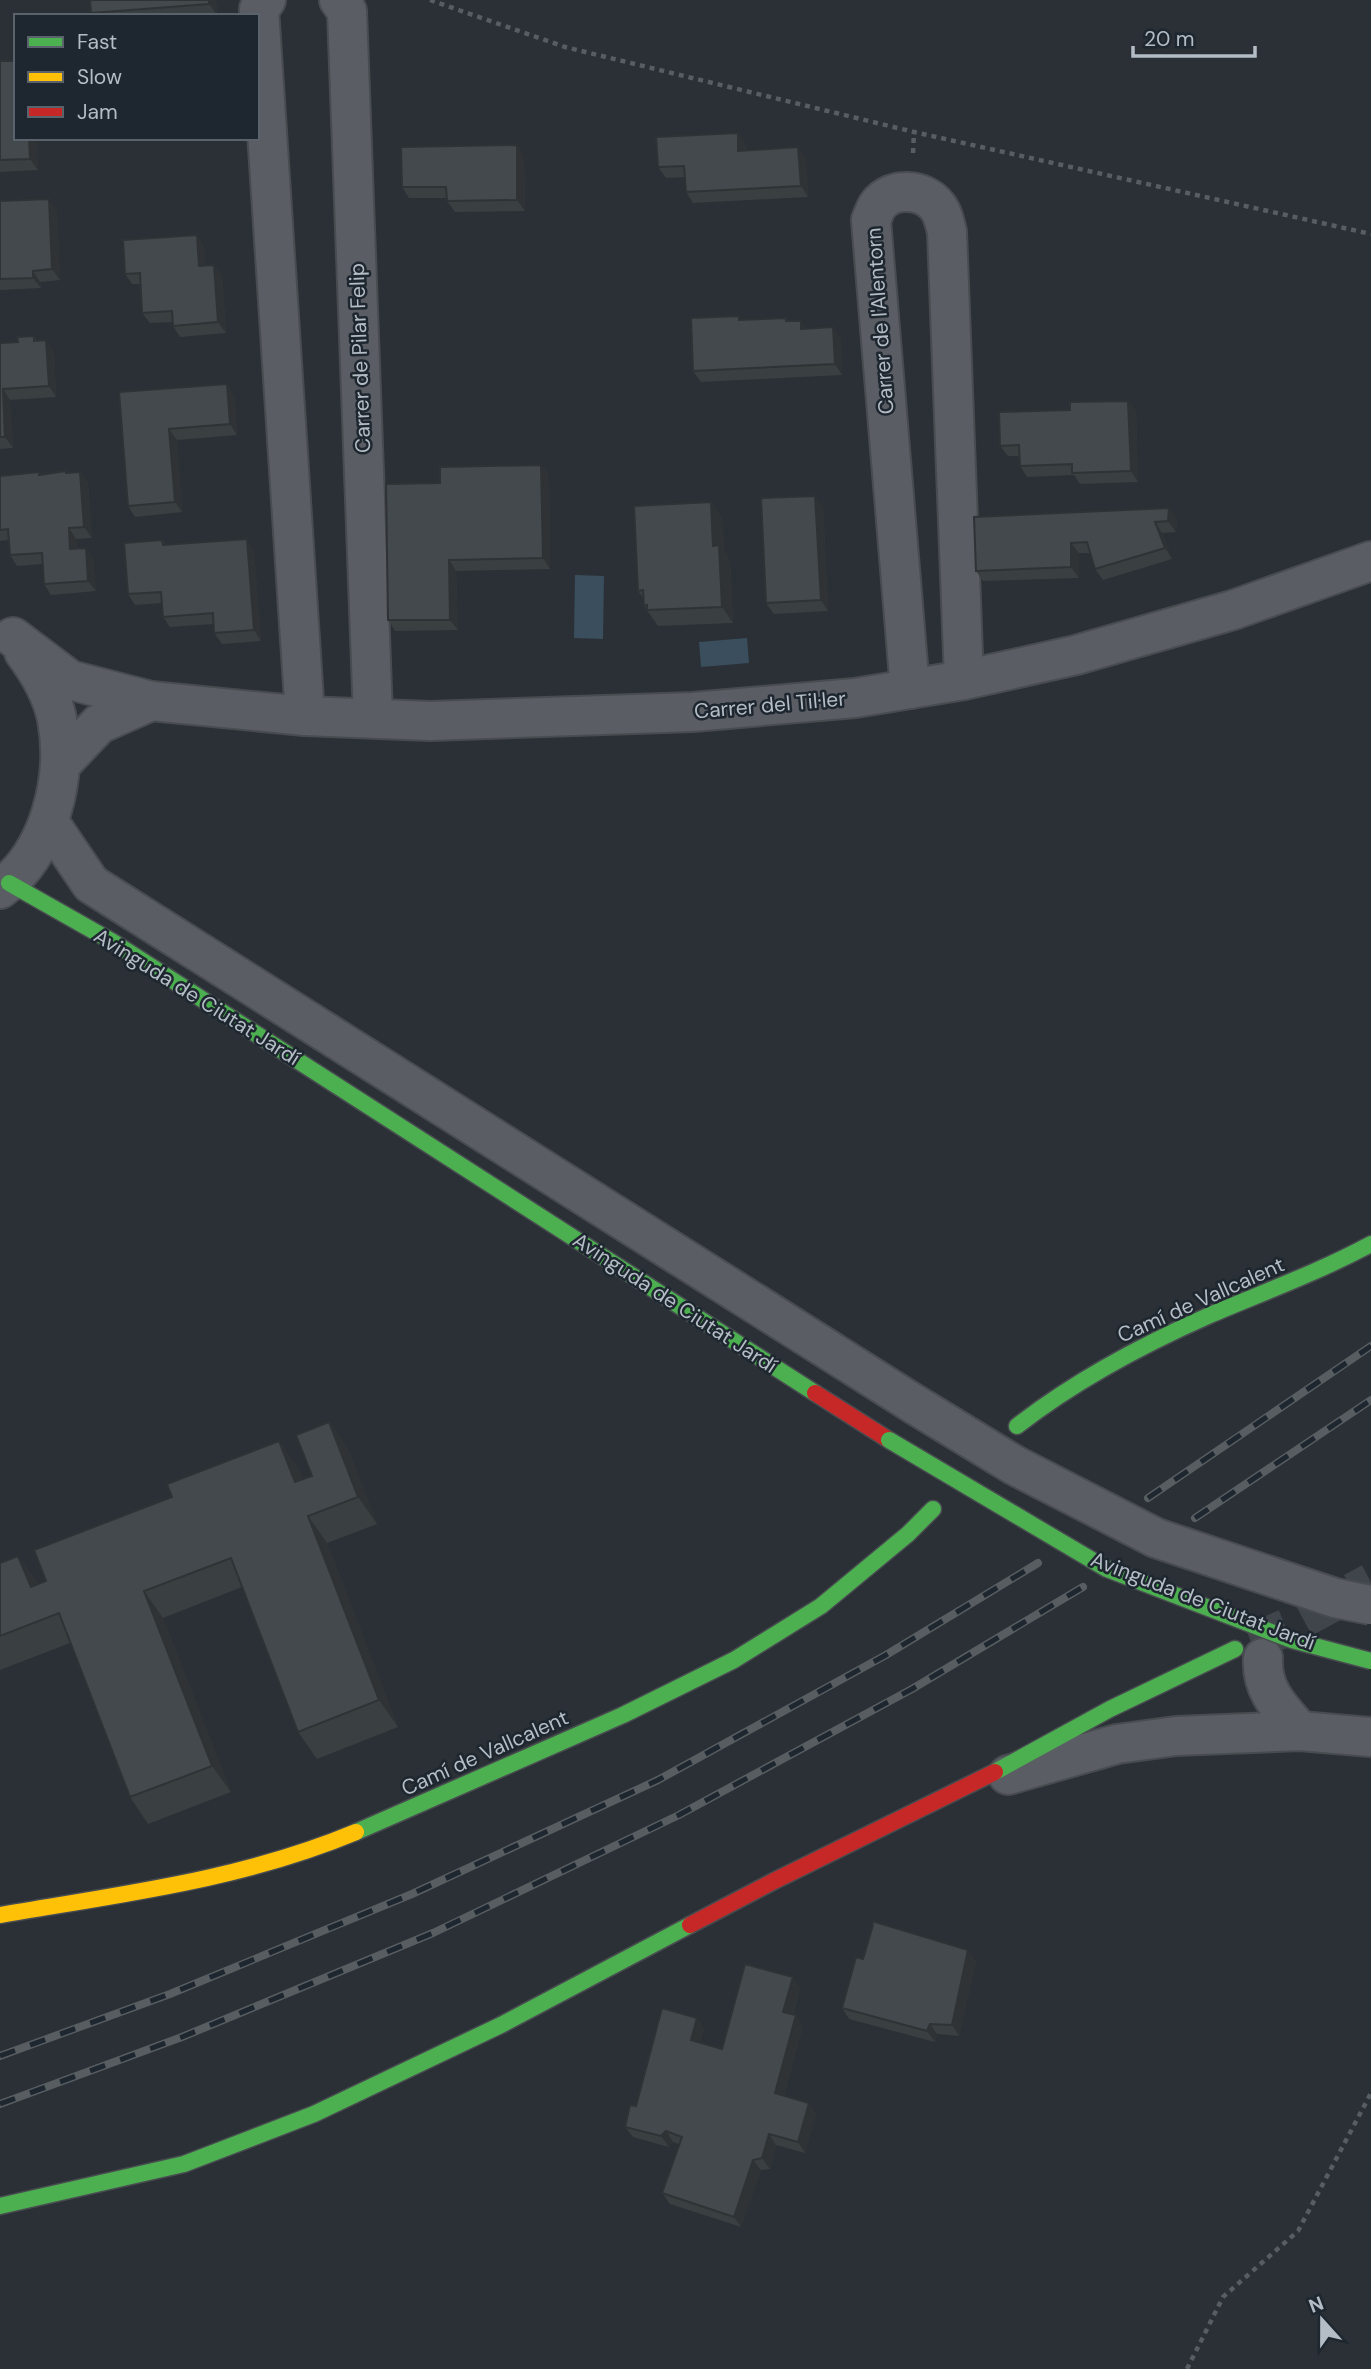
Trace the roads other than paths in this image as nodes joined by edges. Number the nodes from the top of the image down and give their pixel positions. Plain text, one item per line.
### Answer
1 (265, 0) edge
2 (339, 0) edge
3 (1371, 561) edge
4 (7, 632) edge
5 (964, 680) junction
6 (910, 689) junction
7 (151, 701) junction
8 (305, 716) junction
9 (373, 717) junction
10 (61, 764) junction
11 (49, 822) junction
12 (5, 886) edge
13 (1371, 1244) edge
14 (1017, 1426) dead end
15 (933, 1509) dead end
16 (1371, 1605) edge
17 (1249, 1653) joint
18 (1371, 1661) edge
19 (1300, 1731) junction
20 (1371, 1737) edge
21 (970, 1786) junction
22 (0, 1915) edge
23 (0, 2206) edge

1 - 8 street
2 - 9 street, Carrer de Pilar Felip
3 - 5 street, Carrer del Til·ler
4 - 7 street, Carrer del Til·ler
4 - 10 street
5 - 6 street, Carrer del Til·ler
5 - 6 street, Carrer de l'Alentorn
6 - 9 street, Carrer del Til·ler
7 - 8 street, Carrer del Til·ler
7 - 10 street, Carrer del Til·ler
8 - 9 street, Carrer del Til·ler
10 - 11 street
11 - 12 street
11 - 16 street, Avinguda de Ciutat Jardí, bridge
12 - 18 street, Avinguda de Ciutat Jardí, bridge
13 - 14 street, Camí de Vallcalent
15 - 22 street, Camí de Vallcalent
17 - 19 street
17 - 21 street
19 - 20 street
19 - 21 street
21 - 23 street

